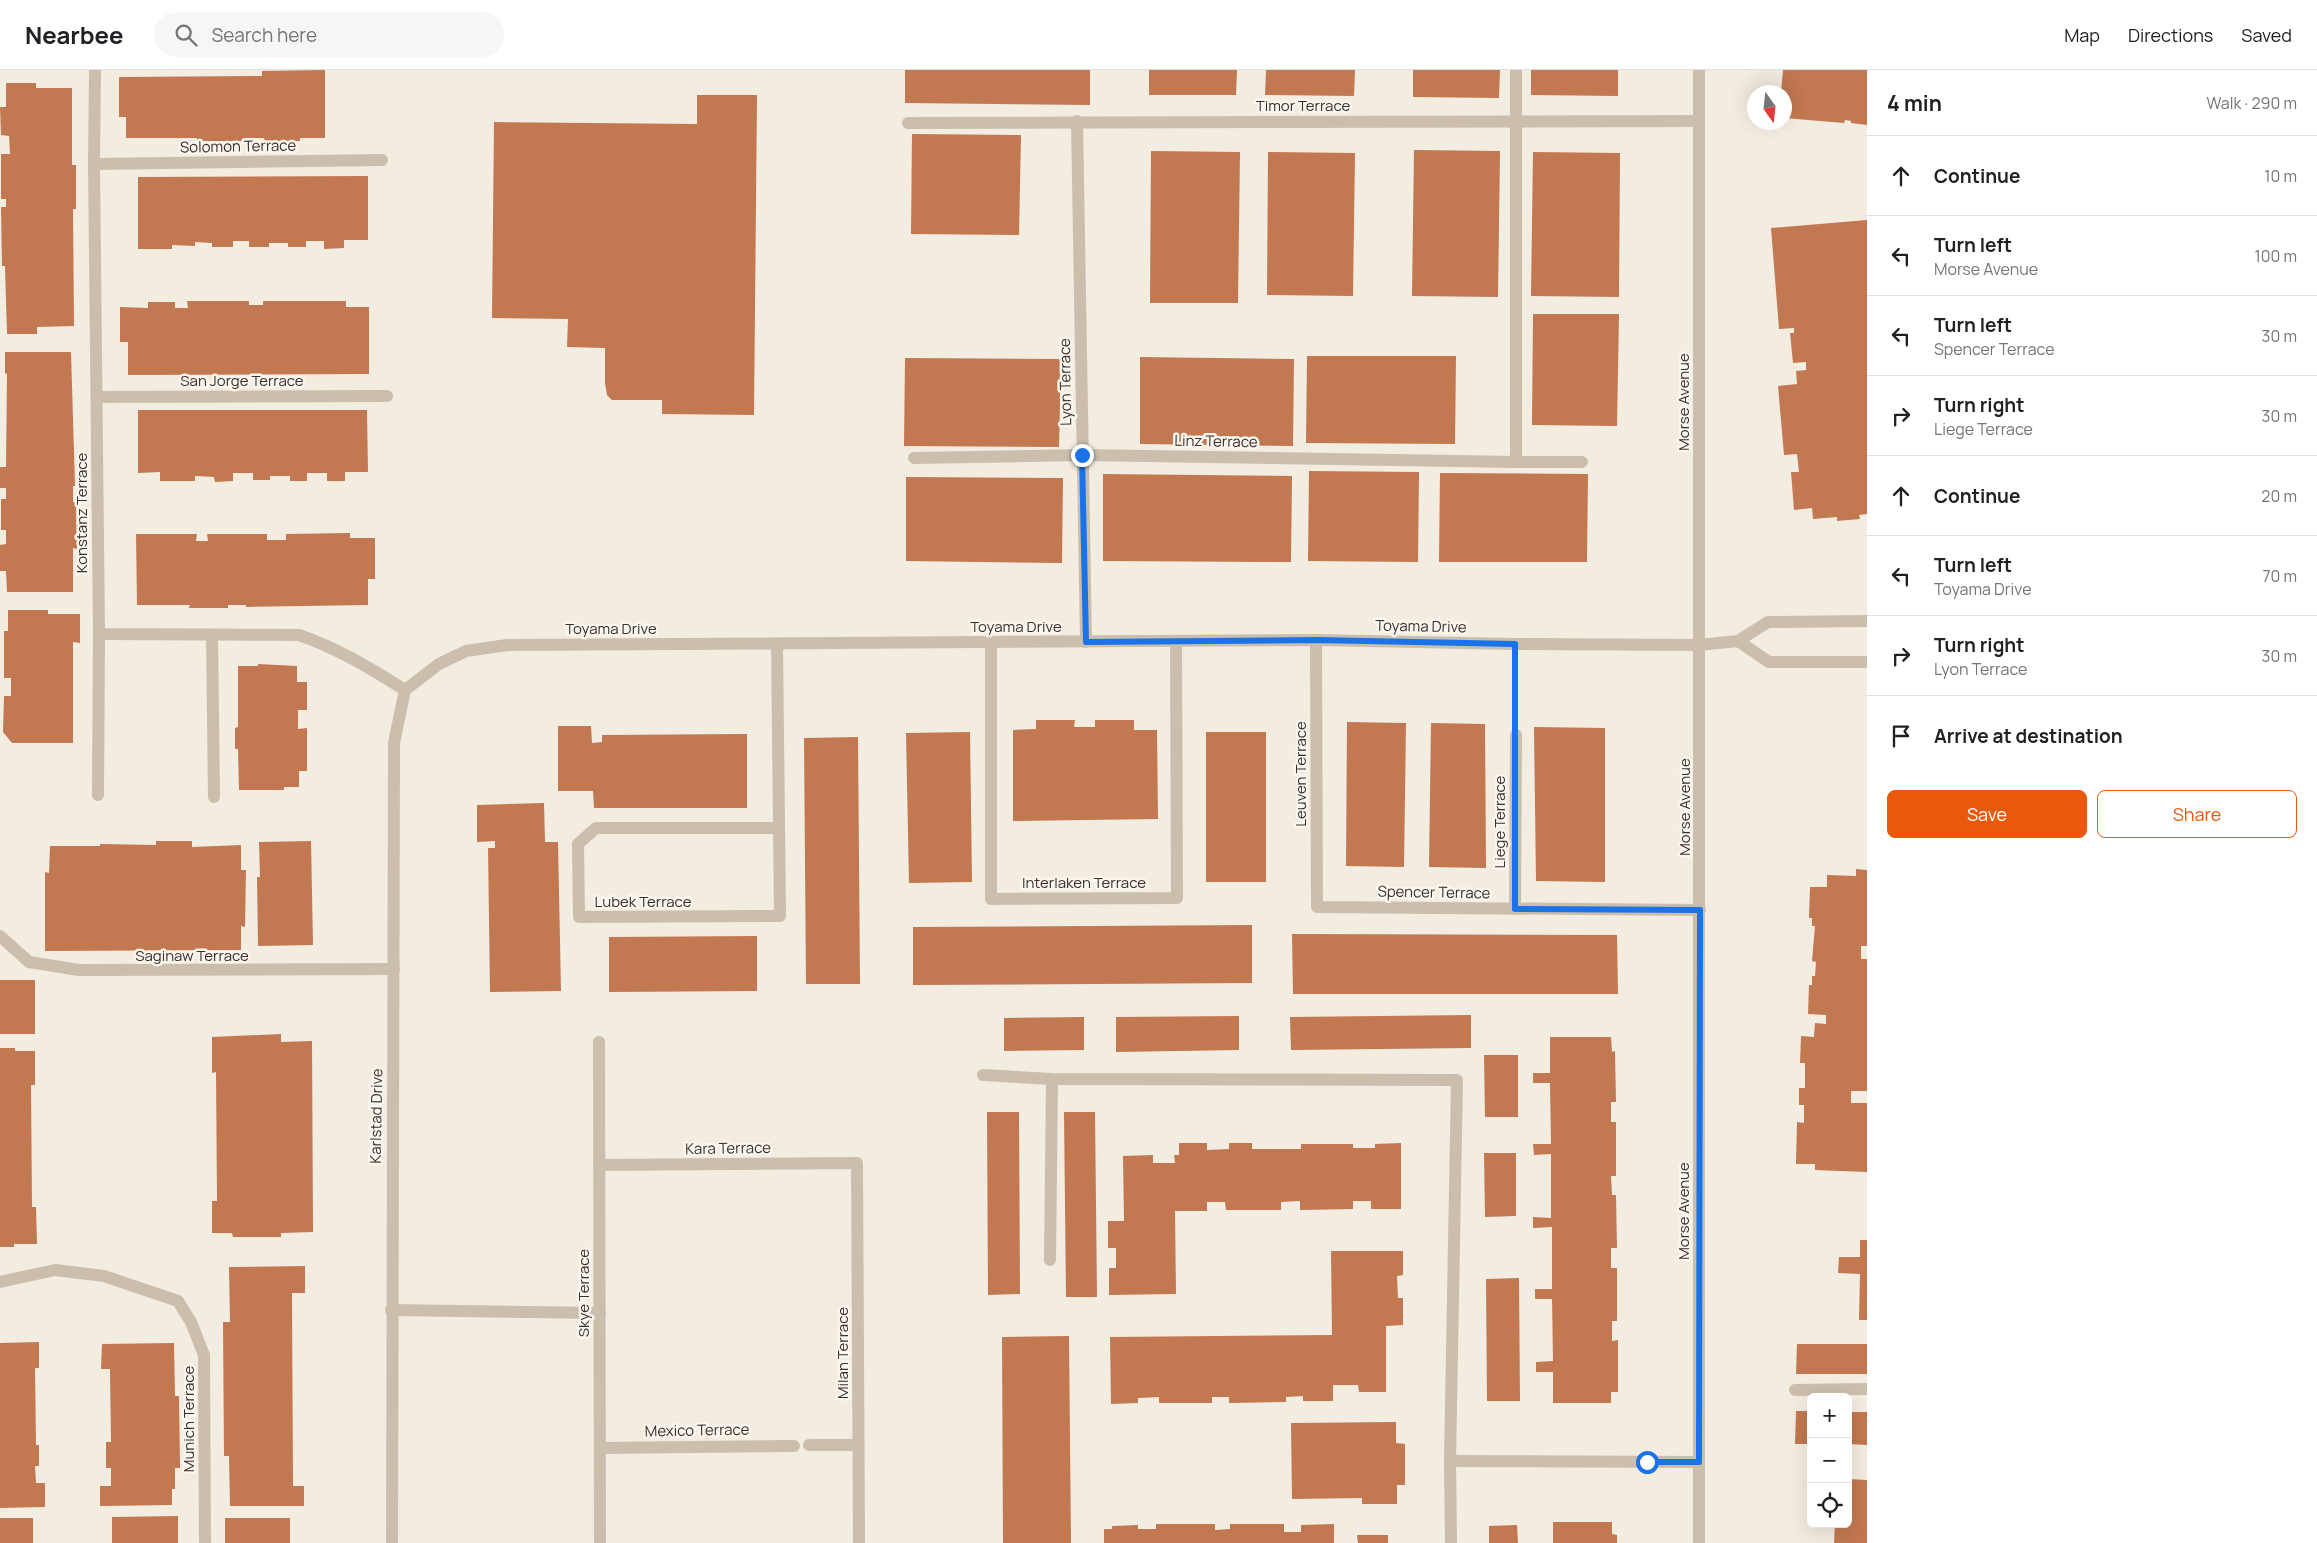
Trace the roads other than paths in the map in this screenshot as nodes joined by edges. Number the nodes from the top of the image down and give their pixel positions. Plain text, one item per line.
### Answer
1 (95, 70) edge
2 (1516, 70) edge
3 (1699, 70) edge
4 (1077, 121) junction
5 (1516, 121) junction
6 (1698, 121) junction
7 (908, 123) dead end
8 (382, 160) dead end
9 (94, 164) junction
10 (387, 396) dead end
11 (97, 397) junction
12 (1082, 455) junction
13 (914, 458) dead end
14 (1516, 462) junction
15 (1582, 462) dead end
16 (1867, 621) edge
17 (98, 634) junction
18 (212, 635) junction
19 (1316, 640) junction
20 (1738, 641) junction
21 (991, 642) junction
22 (1086, 642) junction
23 (1176, 642) junction
24 (777, 644) junction
25 (1699, 645) junction
26 (1867, 662) edge
27 (405, 690) junction
28 (1516, 735) road end
29 (98, 796) dead end
30 (214, 797) dead end
31 (779, 828) junction
32 (1317, 907) joint
33 (1515, 909) junction
34 (1700, 910) junction
35 (0, 936) edge
36 (394, 969) junction
37 (599, 1042) dead end
38 (983, 1075) dead end
39 (1052, 1080) junction
40 (857, 1162) joint
41 (599, 1165) junction
42 (1050, 1260) dead end
43 (0, 1282) edge
44 (391, 1310) junction
45 (600, 1313) junction
46 (1867, 1389) edge
47 (1795, 1390) dead end
48 (809, 1445) dead end
49 (858, 1445) junction
50 (794, 1446) dead end
51 (600, 1448) junction
52 (1450, 1461) junction
53 (1699, 1462) junction
54 (205, 1543) edge
55 (392, 1543) edge
56 (600, 1543) edge
57 (859, 1543) edge
58 (1450, 1543) edge
59 (1699, 1543) edge

1 - 9 street, Konstanz Terrace
2 - 5 street
3 - 6 street, Morse Avenue
4 - 5 street, Timor Terrace
4 - 7 street, Timor Terrace
4 - 12 street, Lyon Terrace
5 - 6 street, Timor Terrace
5 - 14 street
6 - 25 street, Morse Avenue
8 - 9 street, Solomon Terrace
9 - 11 street, Konstanz Terrace
10 - 11 street, San Jorge Terrace
11 - 17 street, Konstanz Terrace
12 - 13 street, Linz Terrace
12 - 14 street, Linz Terrace
12 - 22 street, Lyon Terrace
14 - 15 street, Linz Terrace
16 - 20 street
17 - 18 street
17 - 29 street, Konstanz Terrace
18 - 27 street
18 - 30 street
19 - 23 street, Toyama Drive
19 - 25 street, Toyama Drive
19 - 32 street, Leuven Terrace
20 - 25 street, Toyama Drive
20 - 26 street
21 - 22 street, Toyama Drive
21 - 23 street, Interlaken Terrace
21 - 24 street, Toyama Drive
22 - 23 street, Toyama Drive
24 - 27 street, Toyama Drive
24 - 31 street, Lubek Terrace
25 - 34 street, Morse Avenue
27 - 36 street, Karlstad Drive
28 - 33 street, Liege Terrace
31 - 31 street, Lubek Terrace
32 - 33 street, Spencer Terrace
33 - 34 street, Spencer Terrace
34 - 53 street, Morse Avenue
35 - 36 street, Saginaw Terrace
36 - 44 street, Karlstad Drive
37 - 41 street, Skye Terrace
38 - 39 street
39 - 42 street
39 - 52 street
40 - 41 street, Kara Terrace
40 - 49 street, Milan Terrace
41 - 45 street, Skye Terrace
43 - 54 street, Munich Terrace
44 - 45 street
44 - 55 street, Karlstad Drive
45 - 51 street, Skye Terrace
46 - 47 street
48 - 49 street
49 - 57 street, Milan Terrace
50 - 51 street, Mexico Terrace
51 - 56 street, Skye Terrace
52 - 53 street
52 - 58 street
53 - 59 street, Morse Avenue

